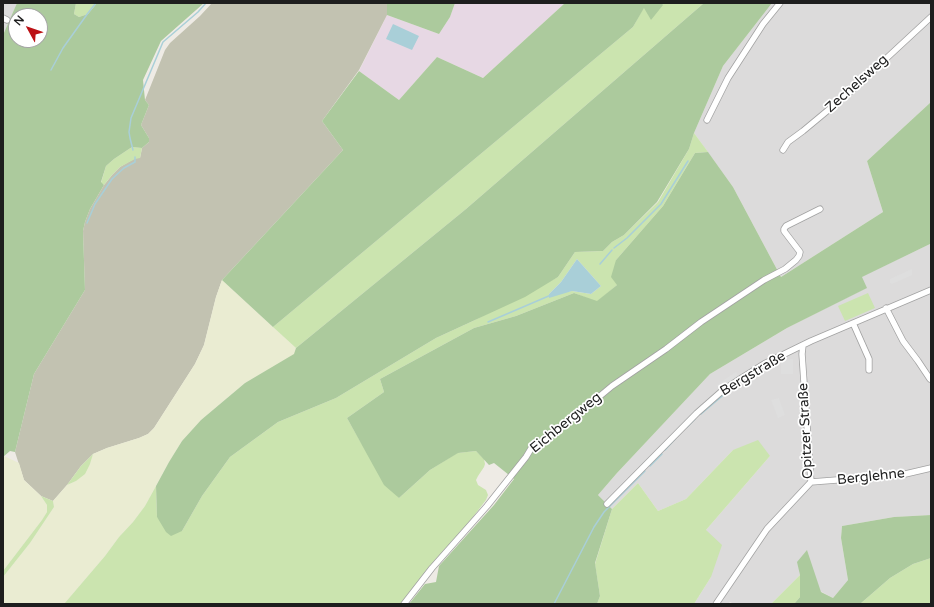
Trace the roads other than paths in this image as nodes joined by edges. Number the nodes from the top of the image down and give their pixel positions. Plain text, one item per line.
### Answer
1 (780, 3) edge
2 (931, 17) edge
3 (707, 120) dead end
4 (783, 150) dead end
5 (820, 209) dead end
6 (929, 291) edge
7 (931, 297) edge
8 (886, 308) junction
9 (853, 323) junction
10 (803, 345) junction
11 (869, 370) dead end
12 (930, 378) dead end
13 (931, 468) edge
14 (811, 482) junction
15 (607, 504) dead end
16 (404, 604) edge
17 (716, 604) edge

1 - 3 street
2 - 4 street, Zechelsweg
5 - 16 street, Eichbergweg
6 - 7 street
6 - 8 street, Bergstraße
8 - 9 street, Bergstraße
8 - 12 street
9 - 10 street, Bergstraße
9 - 11 street
10 - 14 street, Opitzer Straße
10 - 15 street, Bergstraße
13 - 14 street, Berglehne
14 - 17 street, Opitzer Straße

